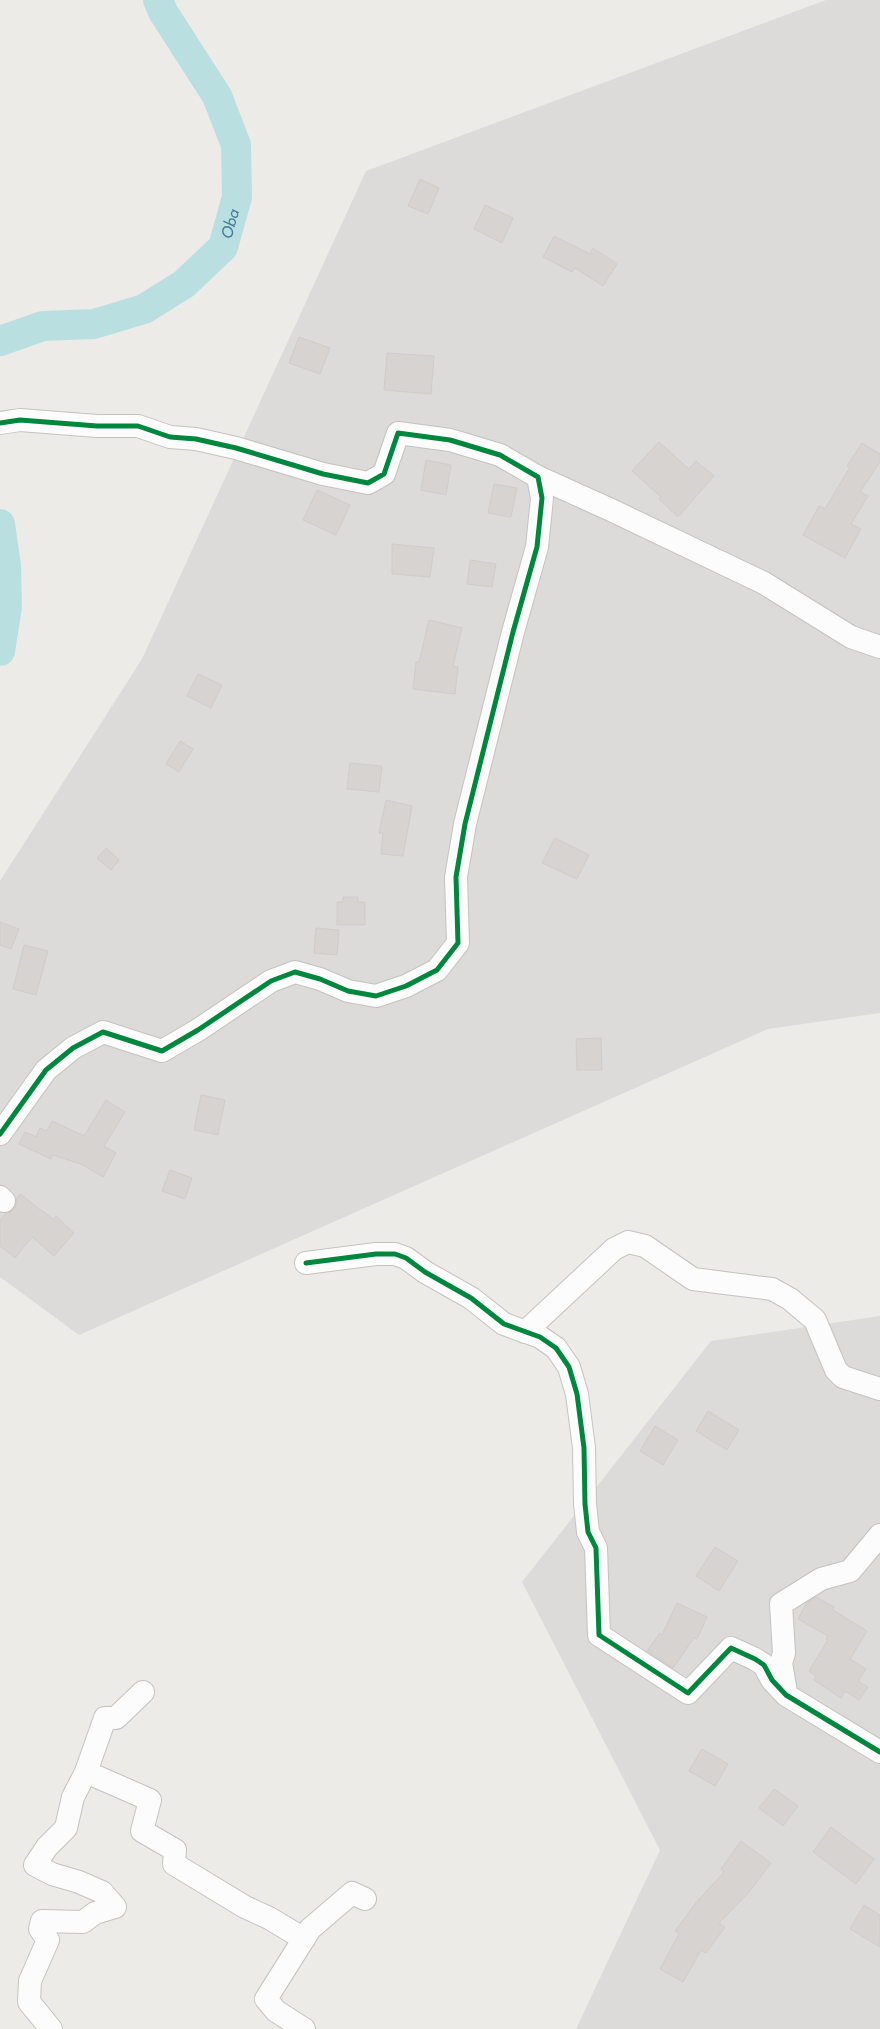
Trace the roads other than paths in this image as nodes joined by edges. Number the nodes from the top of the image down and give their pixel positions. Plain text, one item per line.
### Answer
1 (10, 422) edge
2 (538, 477) junction
3 (880, 647) edge
4 (0, 1134) edge
5 (306, 1263) dead end
6 (525, 1332) junction
7 (880, 1388) edge
8 (880, 1535) edge
9 (143, 1692) dead end
10 (786, 1695) junction
11 (880, 1752) edge
12 (86, 1772) junction
13 (365, 1899) dead end
14 (304, 1939) junction
15 (51, 2029) edge
16 (304, 2029) edge

1 - 2 street
2 - 3 street
2 - 4 street
5 - 6 street
6 - 7 street
6 - 10 street
8 - 10 street
9 - 12 street
10 - 11 street
12 - 14 street
12 - 15 street
13 - 14 street
14 - 16 street

